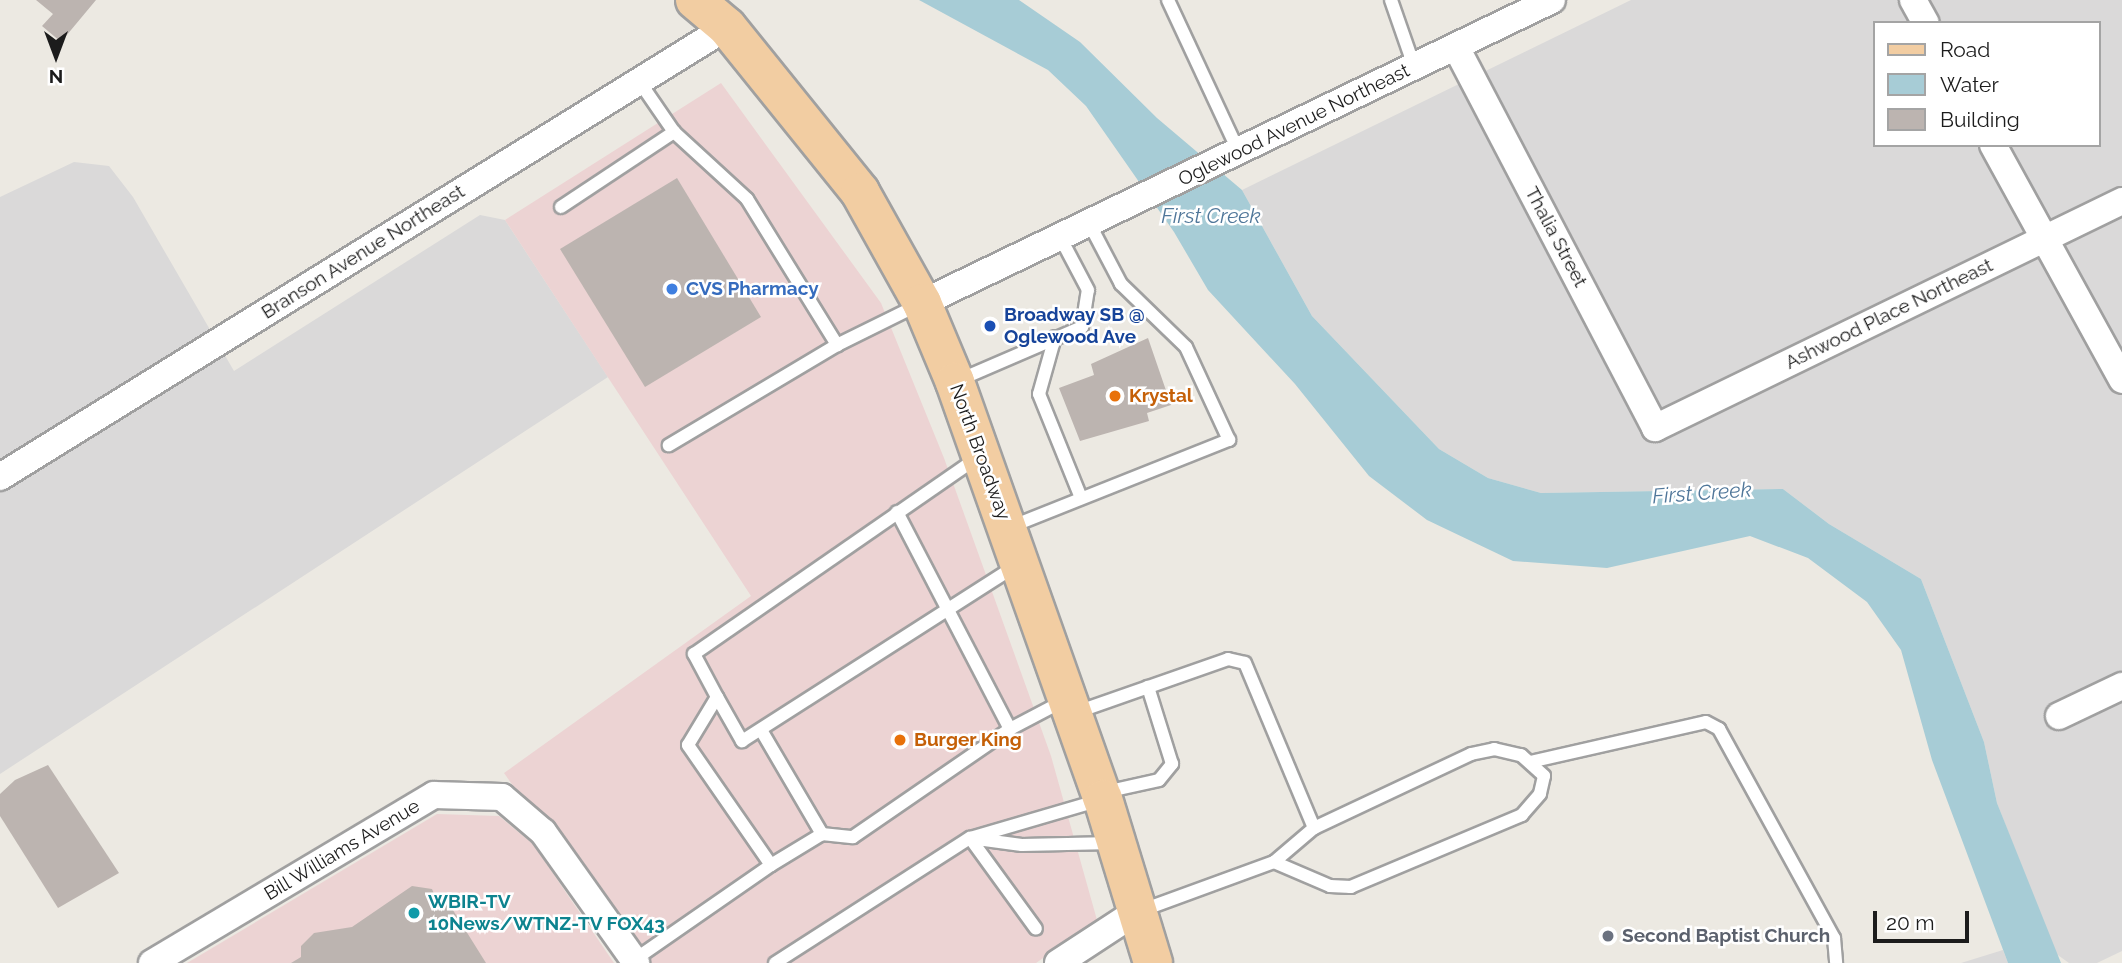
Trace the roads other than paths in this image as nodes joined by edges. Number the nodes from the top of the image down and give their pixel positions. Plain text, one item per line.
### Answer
1 (695, 0) edge
2 (1168, 0) edge
3 (1391, 0) edge
4 (1552, 0) edge
5 (1913, 0) edge
6 (1925, 21) edge
7 (727, 27) junction
8 (1456, 47) junction
9 (1414, 66) junction
10 (639, 81) junction
11 (674, 132) junction
12 (1994, 147) edge
13 (1231, 156) junction
14 (2122, 201) edge
15 (561, 207) dead end
16 (1089, 223) junction
17 (1060, 237) junction
18 (2045, 239) junction
19 (922, 303) junction
20 (1055, 337) junction
21 (837, 345) junction
22 (2122, 380) edge
23 (955, 382) junction
24 (1656, 428) joint
25 (669, 445) dead end
26 (981, 454) junction
27 (0, 477) edge
28 (1081, 498) junction
29 (897, 512) junction
30 (1013, 546) junction
31 (947, 609) junction
32 (2122, 686) edge
33 (1148, 687) junction
34 (717, 697) junction
35 (1069, 706) junction
36 (2059, 716) dead end
37 (1010, 729) junction
38 (761, 730) junction
39 (1530, 762) junction
40 (1102, 796) junction
41 (1314, 828) junction
42 (822, 834) junction
43 (970, 838) junction
44 (1116, 843) junction
45 (1274, 862) junction
46 (771, 865) junction
47 (1136, 912) junction
48 (1036, 929) dead end
49 (635, 962) edge
50 (152, 963) edge
51 (775, 963) edge
52 (1058, 963) edge
53 (1153, 963) edge
54 (1836, 963) edge

1 - 7 main road, North Broadway
2 - 13 lane
3 - 9 lane
4 - 8 street, Oglewood Avenue Northeast
5 - 6 street
7 - 10 street, Branson Avenue Northeast
7 - 19 main road, North Broadway
8 - 9 street, Oglewood Avenue Northeast
8 - 24 street, Thalia Street
9 - 13 street, Oglewood Avenue Northeast
10 - 11 lane
10 - 27 street, Branson Avenue Northeast
11 - 15 lane
11 - 21 lane
12 - 18 street
13 - 16 street, Oglewood Avenue Northeast
14 - 18 street, Ashwood Place Northeast
16 - 17 street, Oglewood Avenue Northeast
16 - 28 lane
17 - 19 street, Oglewood Avenue Northeast
17 - 20 lane
18 - 22 street
18 - 24 street, Ashwood Place Northeast
19 - 21 lane
19 - 23 main road, North Broadway
20 - 23 lane
20 - 28 lane
21 - 25 lane
23 - 26 main road, North Broadway
26 - 29 lane
26 - 30 main road, North Broadway
28 - 30 lane
29 - 31 lane
29 - 34 lane
30 - 31 lane
30 - 35 main road, North Broadway
31 - 37 lane
31 - 38 lane
32 - 36 street
33 - 35 lane
33 - 40 lane
33 - 41 lane
34 - 38 lane
34 - 46 lane
35 - 37 lane
35 - 40 main road, North Broadway
37 - 42 lane
38 - 42 lane
39 - 41 lane
39 - 45 lane
39 - 54 lane
40 - 43 lane
40 - 44 main road, North Broadway
41 - 45 lane
42 - 46 lane
43 - 44 lane
43 - 48 lane
43 - 51 lane
44 - 47 main road, North Broadway
45 - 47 lane
46 - 49 lane
47 - 52 street
47 - 53 main road, North Broadway
49 - 50 street, Bill Williams Avenue

